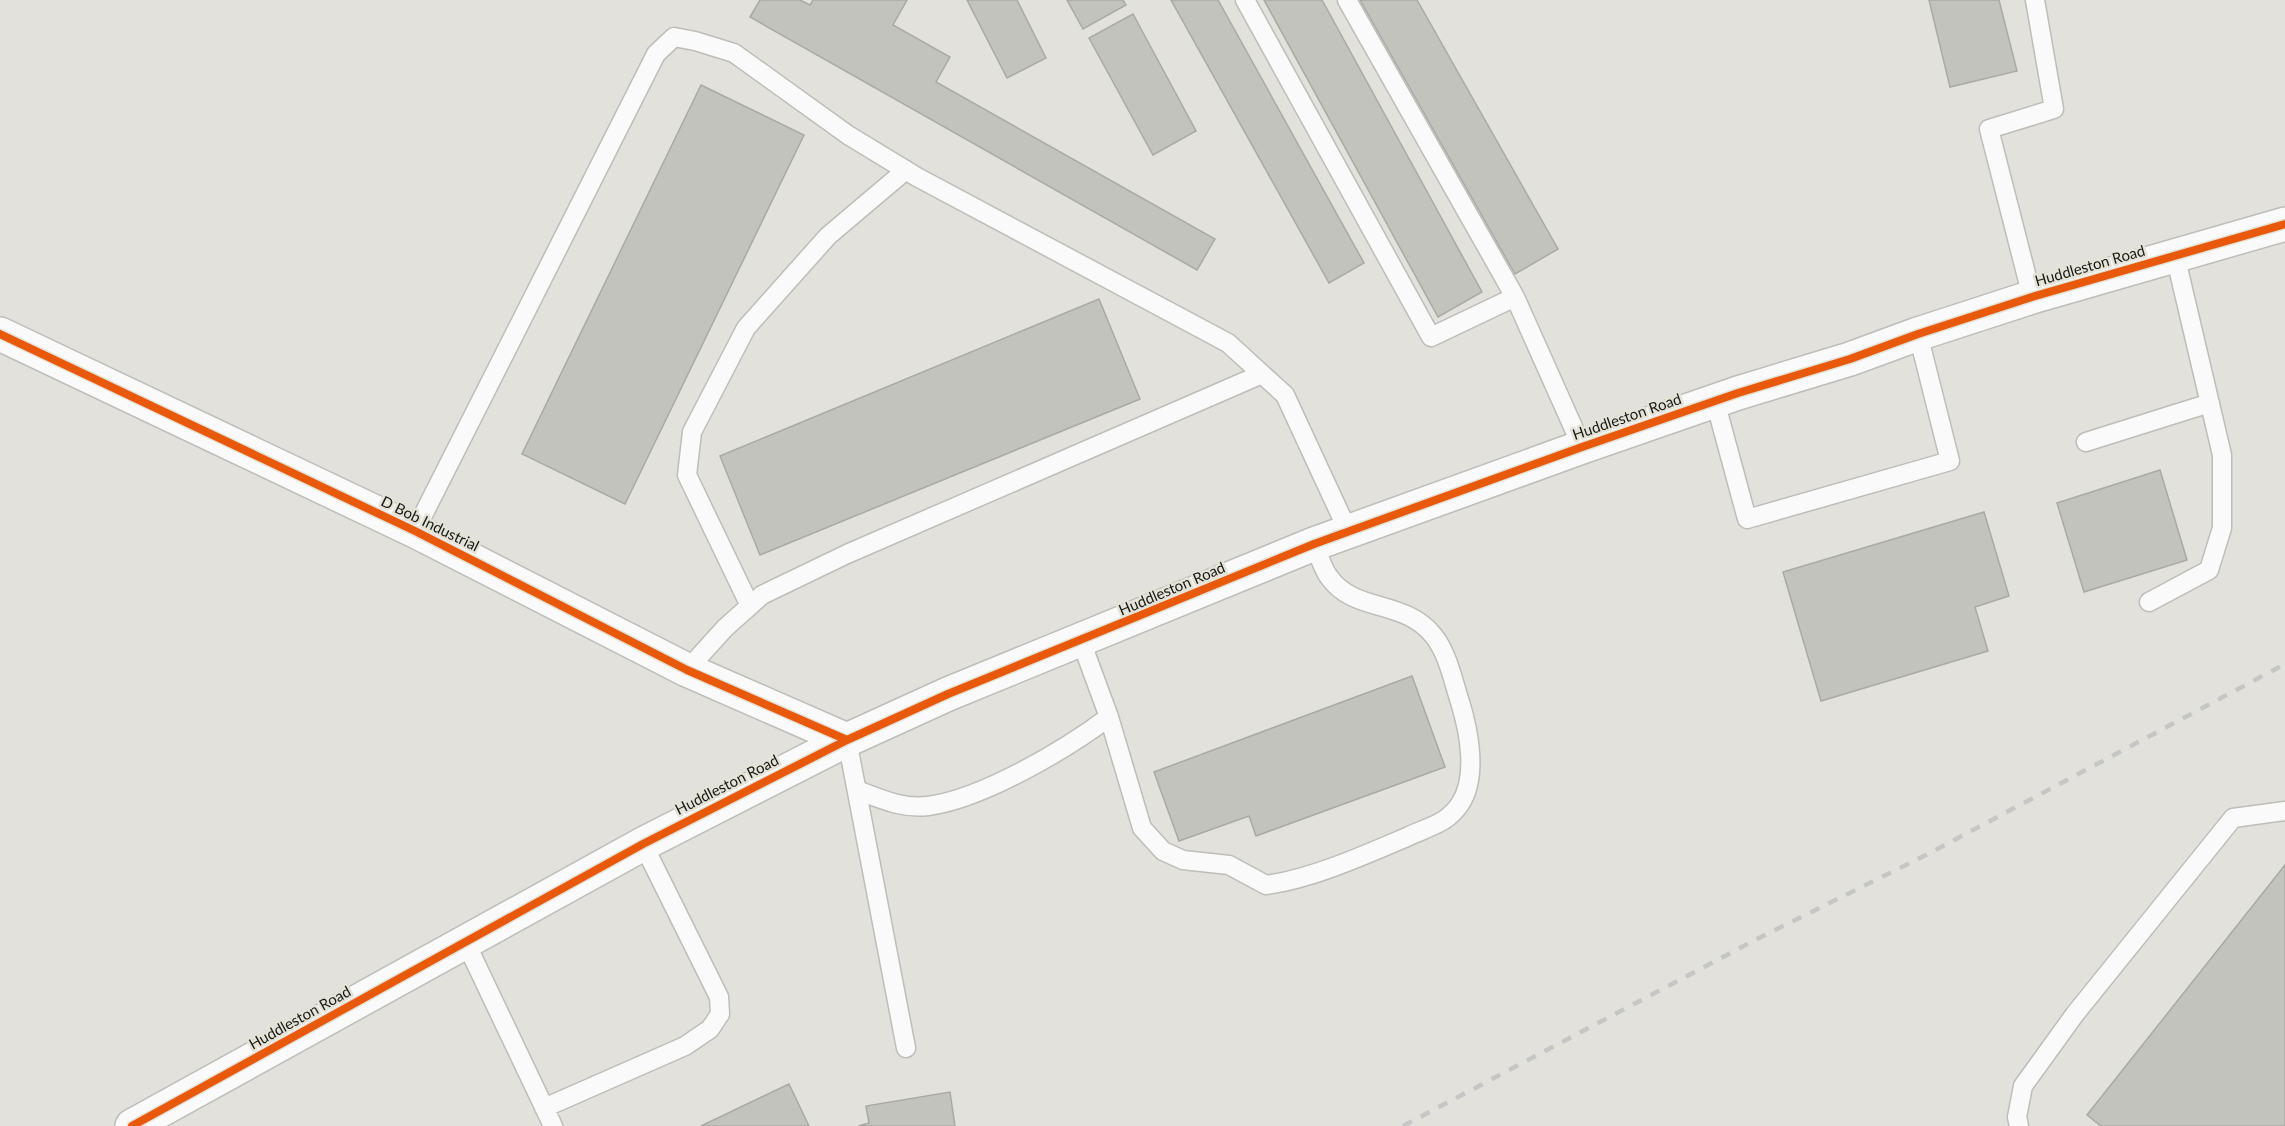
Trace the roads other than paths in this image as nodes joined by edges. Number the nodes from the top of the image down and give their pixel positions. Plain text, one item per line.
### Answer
1 (1245, 0) edge
2 (1347, 0) edge
3 (2035, 0) edge
4 (906, 170) junction
5 (2285, 224) edge
6 (2175, 255) junction
7 (1515, 297) junction
8 (2032, 297) junction
9 (0, 334) edge
10 (1918, 334) junction
11 (1262, 374) junction
12 (1715, 401) junction
13 (2210, 403) junction
14 (2086, 442) dead end
15 (1582, 447) junction
16 (415, 531) junction
17 (1348, 531) junction
18 (1314, 544) junction
19 (2149, 602) dead end
20 (750, 606) junction
21 (1082, 641) junction
22 (687, 670) junction
23 (1109, 717) junction
24 (847, 740) junction
25 (857, 790) junction
26 (2285, 811) edge
27 (643, 844) junction
28 (465, 941) junction
29 (906, 1048) dead end
30 (544, 1108) junction
31 (148, 1123) edge
32 (553, 1126) edge
33 (2019, 1126) edge

1 - 7 lane
2 - 7 lane
3 - 8 lane
4 - 11 lane
4 - 16 lane
4 - 20 lane
5 - 6 street, Huddleston Road
6 - 8 street, Huddleston Road
6 - 13 lane
7 - 15 lane
8 - 10 street, Huddleston Road
9 - 16 street, D Bob Industrial
10 - 12 street, Huddleston Road
10 - 12 lane
11 - 17 lane
11 - 20 lane
12 - 15 street, Huddleston Road
13 - 14 lane
13 - 19 lane
15 - 17 street, Huddleston Road
16 - 22 street, D Bob Industrial
17 - 18 street, Huddleston Road
18 - 21 street, Huddleston Road
18 - 23 lane
20 - 22 lane
21 - 23 lane
21 - 24 street, Huddleston Road
22 - 24 street, D Bob Industrial
23 - 25 lane
24 - 25 lane
24 - 27 street, Huddleston Road
25 - 29 lane
26 - 33 lane
27 - 28 street, Huddleston Road
27 - 30 lane
28 - 30 lane
28 - 31 street, Huddleston Road
30 - 32 lane

